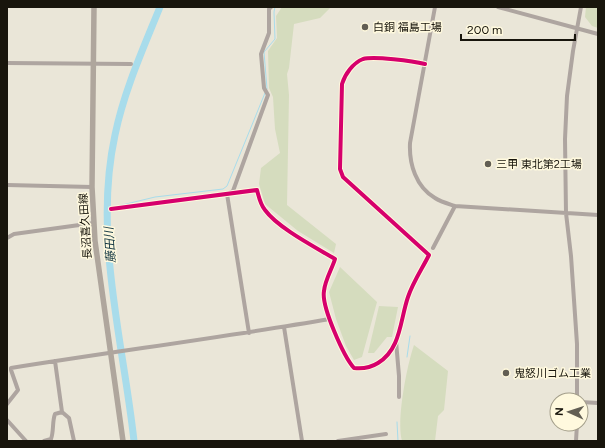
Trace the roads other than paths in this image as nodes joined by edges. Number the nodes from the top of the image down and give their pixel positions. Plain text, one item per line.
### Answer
1 (94, 7) edge
2 (271, 7) edge
3 (435, 7) edge
4 (498, 7) edge
5 (581, 7) edge
6 (577, 29) junction
7 (598, 34) edge
8 (7, 63) edge
9 (94, 64) junction
10 (131, 64) dead end
11 (425, 64) junction
12 (7, 185) edge
13 (92, 187) junction
14 (228, 194) junction
15 (456, 206) junction
16 (111, 209) dead end
17 (566, 213) junction
18 (598, 215) edge
19 (94, 222) junction
20 (7, 237) edge
21 (433, 248) dead end
22 (330, 320) junction
23 (284, 327) junction
24 (249, 333) junction
25 (396, 340) junction
26 (112, 353) junction
27 (54, 361) junction
28 (577, 392) edge
29 (399, 397) dead end
30 (7, 404) edge
31 (62, 412) junction
32 (7, 420) edge
33 (386, 434) dead end
34 (26, 441) edge
35 (44, 441) edge
36 (74, 441) edge
37 (123, 441) edge
38 (302, 441) edge
39 (338, 441) edge

1 - 9 main road, 長沼喜久田線
2 - 14 street
3 - 11 street
4 - 6 street
5 - 6 street
6 - 7 street
6 - 17 street
8 - 9 street
9 - 10 street
9 - 13 main road, 長沼喜久田線
11 - 15 street
11 - 25 street
12 - 13 street
13 - 19 main road, 長沼喜久田線
14 - 16 street
14 - 22 street
14 - 24 street
15 - 17 street
15 - 21 street
17 - 18 street
17 - 28 street
19 - 20 street
19 - 26 main road, 長沼喜久田線
22 - 23 street
22 - 25 street
23 - 24 street
23 - 38 street
24 - 26 street
25 - 29 street
26 - 27 street
26 - 37 main road, 長沼喜久田線
27 - 30 street
27 - 31 street
31 - 35 street
31 - 36 street
32 - 34 street
33 - 39 street

